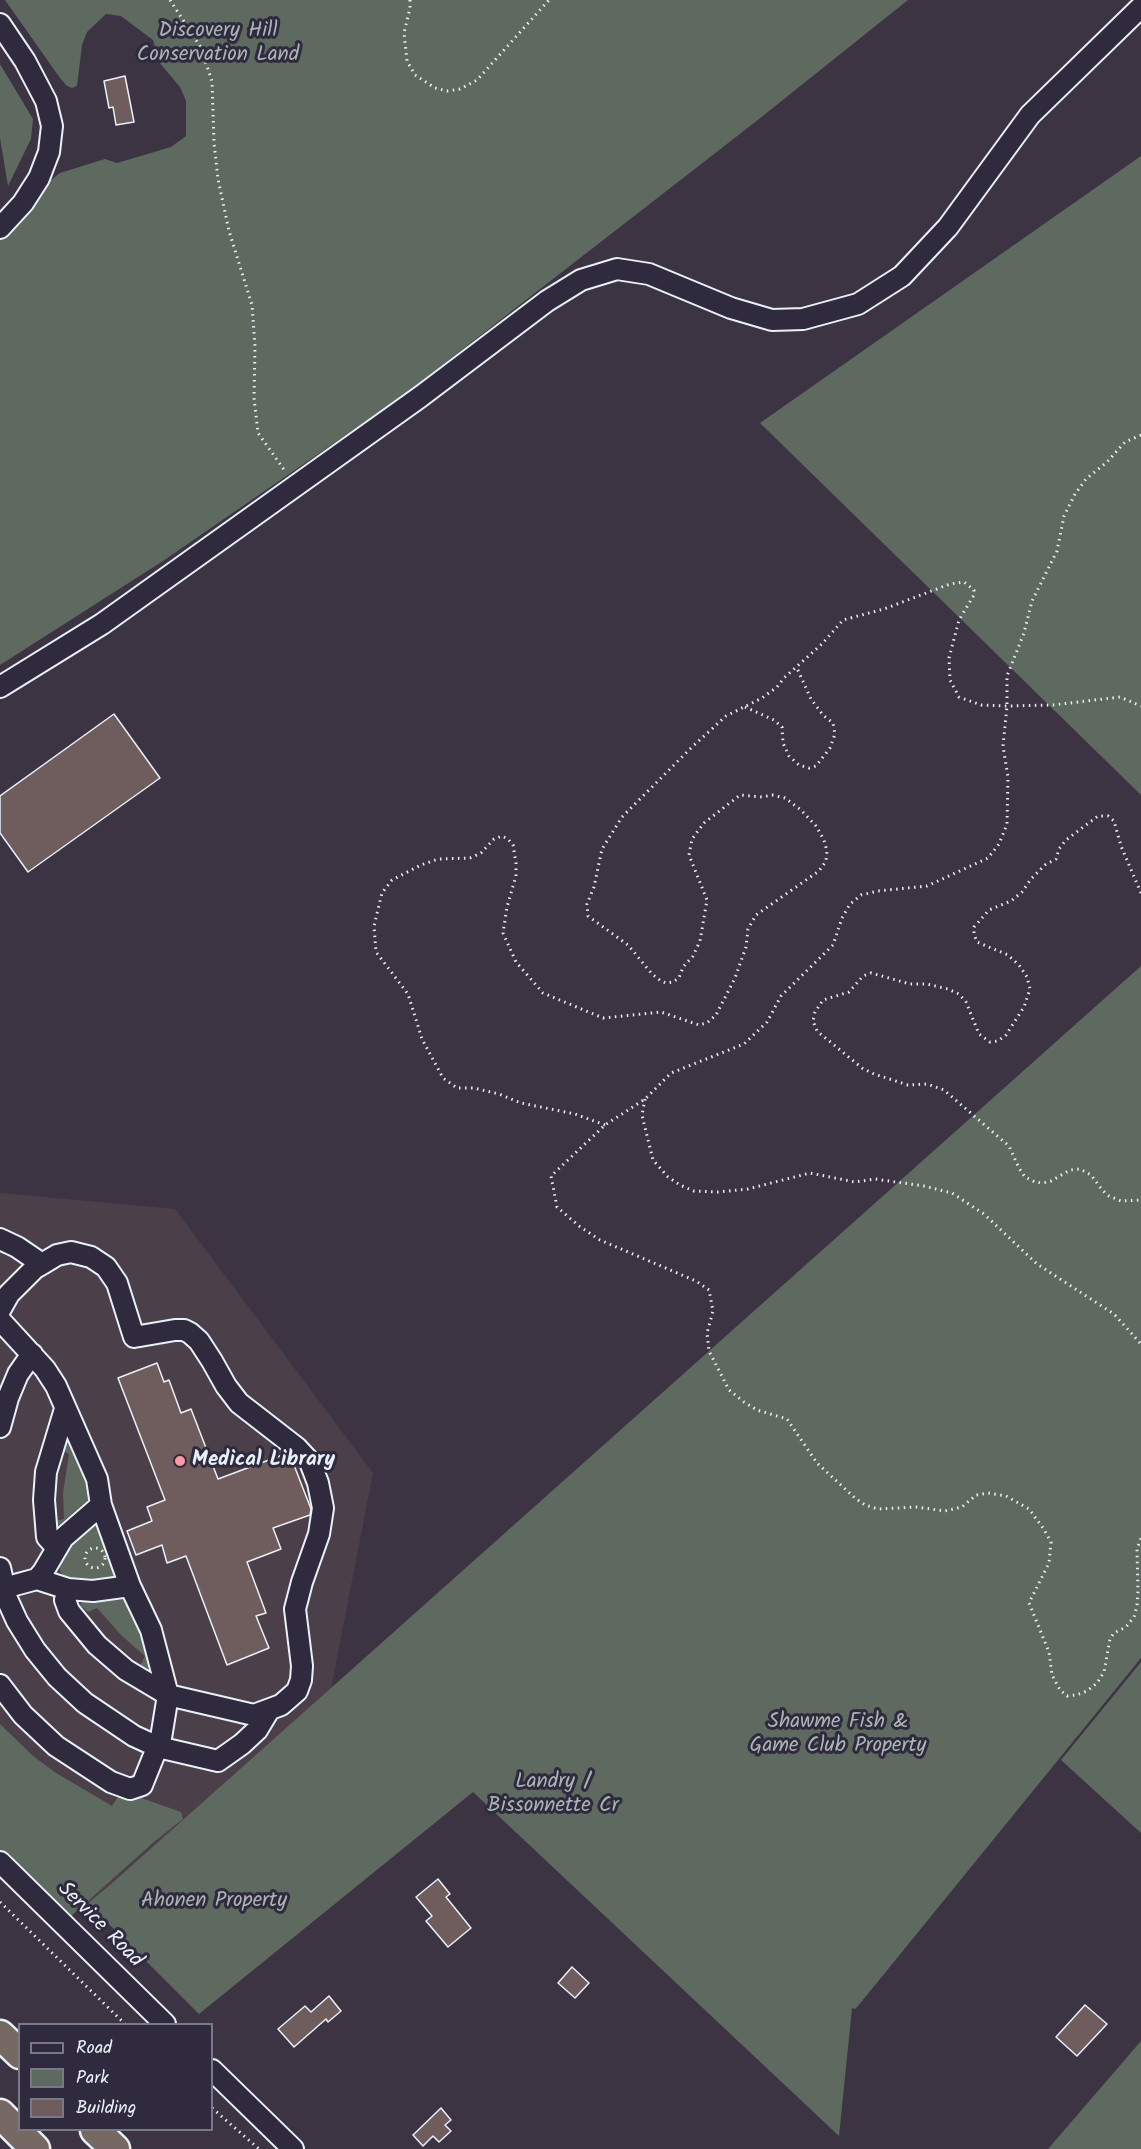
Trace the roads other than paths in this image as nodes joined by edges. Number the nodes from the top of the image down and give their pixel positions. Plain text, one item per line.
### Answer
1 (1141, 8) edge
2 (0, 24) edge
3 (0, 228) edge
4 (0, 687) edge
5 (0, 1239) edge
6 (42, 1264) junction
7 (0, 1310) edge
8 (0, 1320) edge
9 (32, 1354) junction
10 (65, 1408) junction
11 (0, 1427) edge
12 (101, 1505) junction
13 (56, 1547) junction
14 (0, 1568) edge
15 (36, 1579) junction
16 (130, 1586) junction
17 (2, 1589) edge
18 (68, 1589) junction
19 (0, 1685) edge
20 (168, 1695) junction
21 (269, 1710) junction
22 (158, 1747) junction
23 (0, 1862) edge
24 (163, 2023) edge
25 (0, 2035) edge
26 (18, 2053) edge
27 (213, 2071) edge
28 (0, 2114) edge
29 (96, 2131) edge
30 (35, 2149) edge
31 (115, 2149) edge
32 (293, 2149) edge

1 - 4 street
2 - 3 street
5 - 6 street
6 - 7 street
6 - 21 street
8 - 9 street
9 - 10 street
9 - 11 street
10 - 12 street
10 - 13 street
12 - 13 street
12 - 16 street
13 - 15 street
14 - 17 street
15 - 17 street
15 - 18 street
16 - 18 street
16 - 20 street
17 - 22 street
18 - 20 street
19 - 22 street
20 - 21 street
20 - 22 street
21 - 22 street
23 - 24 street, Service Road
25 - 26 highway
27 - 32 street
28 - 30 highway
29 - 31 highway

